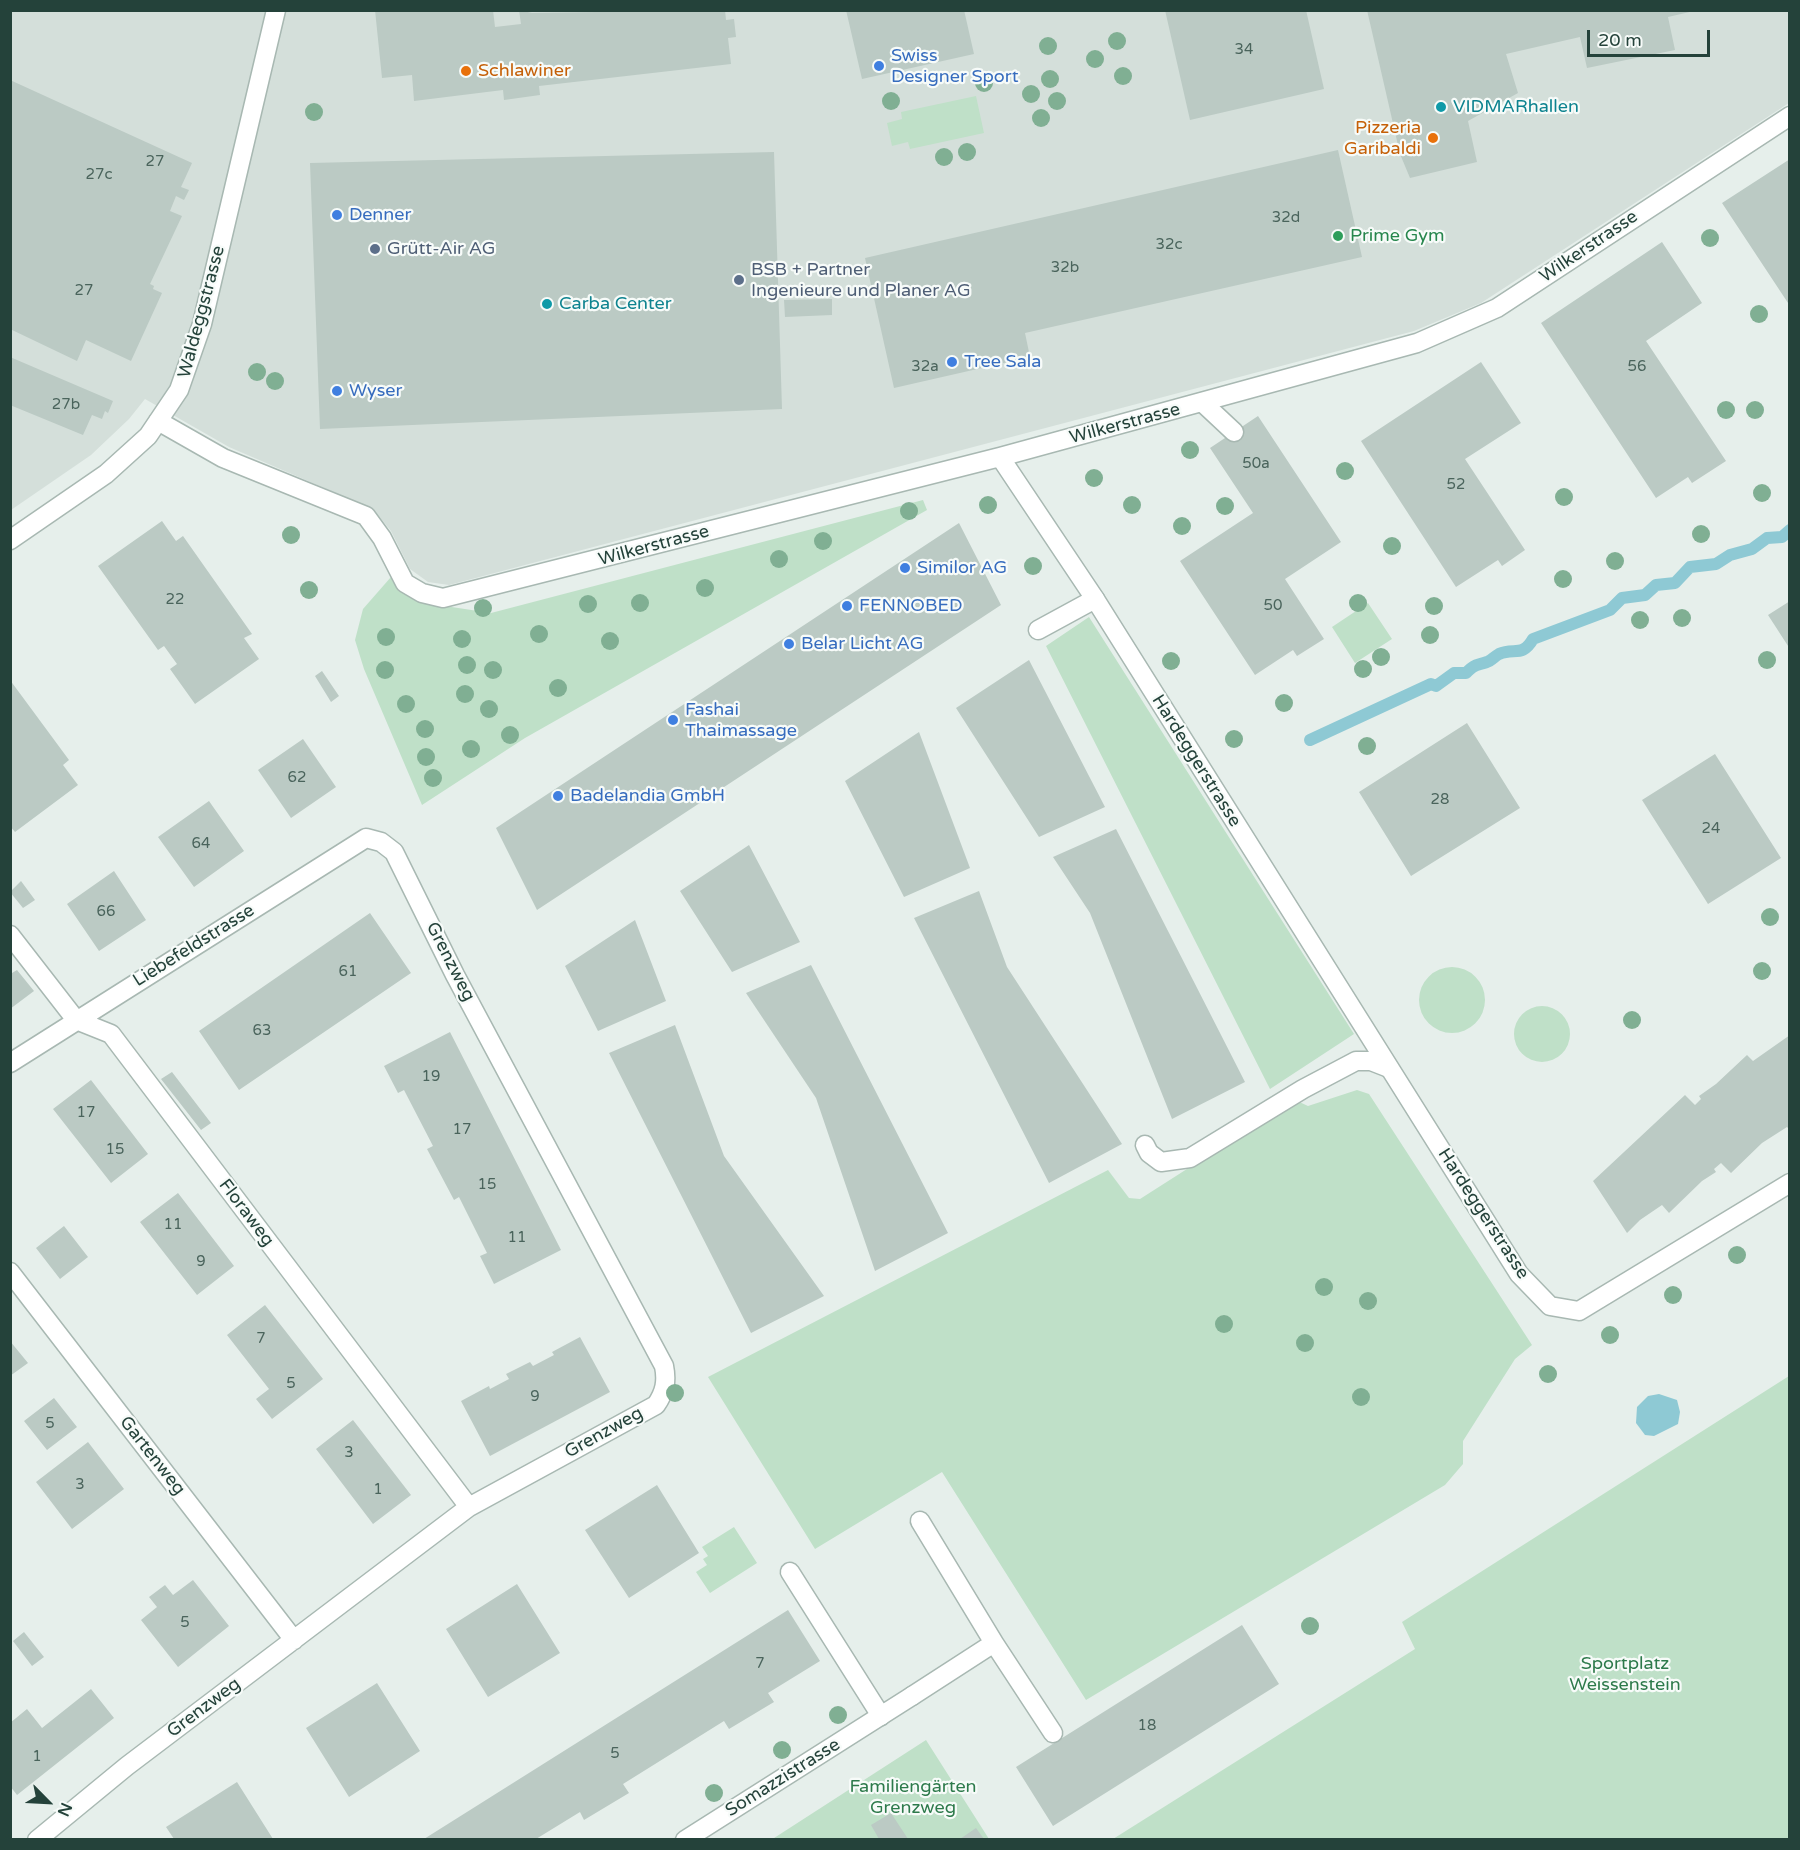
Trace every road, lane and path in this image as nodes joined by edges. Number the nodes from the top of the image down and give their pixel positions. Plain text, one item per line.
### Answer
1 (276, 10) edge
2 (1790, 116) edge
3 (1203, 403) junction
4 (158, 421) junction
5 (1234, 432) dead end
6 (1000, 457) junction
7 (10, 540) edge
8 (1095, 599) junction
9 (1038, 630) dead end
10 (381, 842) joint
11 (10, 935) edge
12 (76, 1020) junction
13 (10, 1063) edge
14 (1389, 1068) junction
15 (1145, 1145) dead end
16 (1790, 1183) edge
17 (10, 1272) edge
18 (469, 1507) junction
19 (920, 1521) dead end
20 (790, 1572) dead end
21 (294, 1640) junction
22 (994, 1643) junction
23 (880, 1716) junction
24 (1053, 1733) dead end
25 (37, 1839) edge
26 (685, 1839) edge

1 - 4 street, Waldeggstrasse
2 - 3 street, Wilkerstrasse
3 - 5 street, Wilkerstrasse
3 - 6 street, Wilkerstrasse
4 - 6 street, Wilkerstrasse
4 - 7 street, Waldeggstrasse
6 - 8 street, Hardeggerstrasse
8 - 9 street
8 - 14 street, Hardeggerstrasse
10 - 12 street, Liebefeldstrasse
10 - 18 street, Grenzweg
11 - 12 street
12 - 13 street, Liebefeldstrasse
12 - 18 street, Floraweg
14 - 15 street
14 - 16 street, Hardeggerstrasse
17 - 21 street, Gartenweg
18 - 21 street, Grenzweg
19 - 22 street
20 - 23 street
21 - 25 street, Grenzweg
22 - 23 street, Somazzistrasse
22 - 24 street
23 - 26 street, Somazzistrasse

